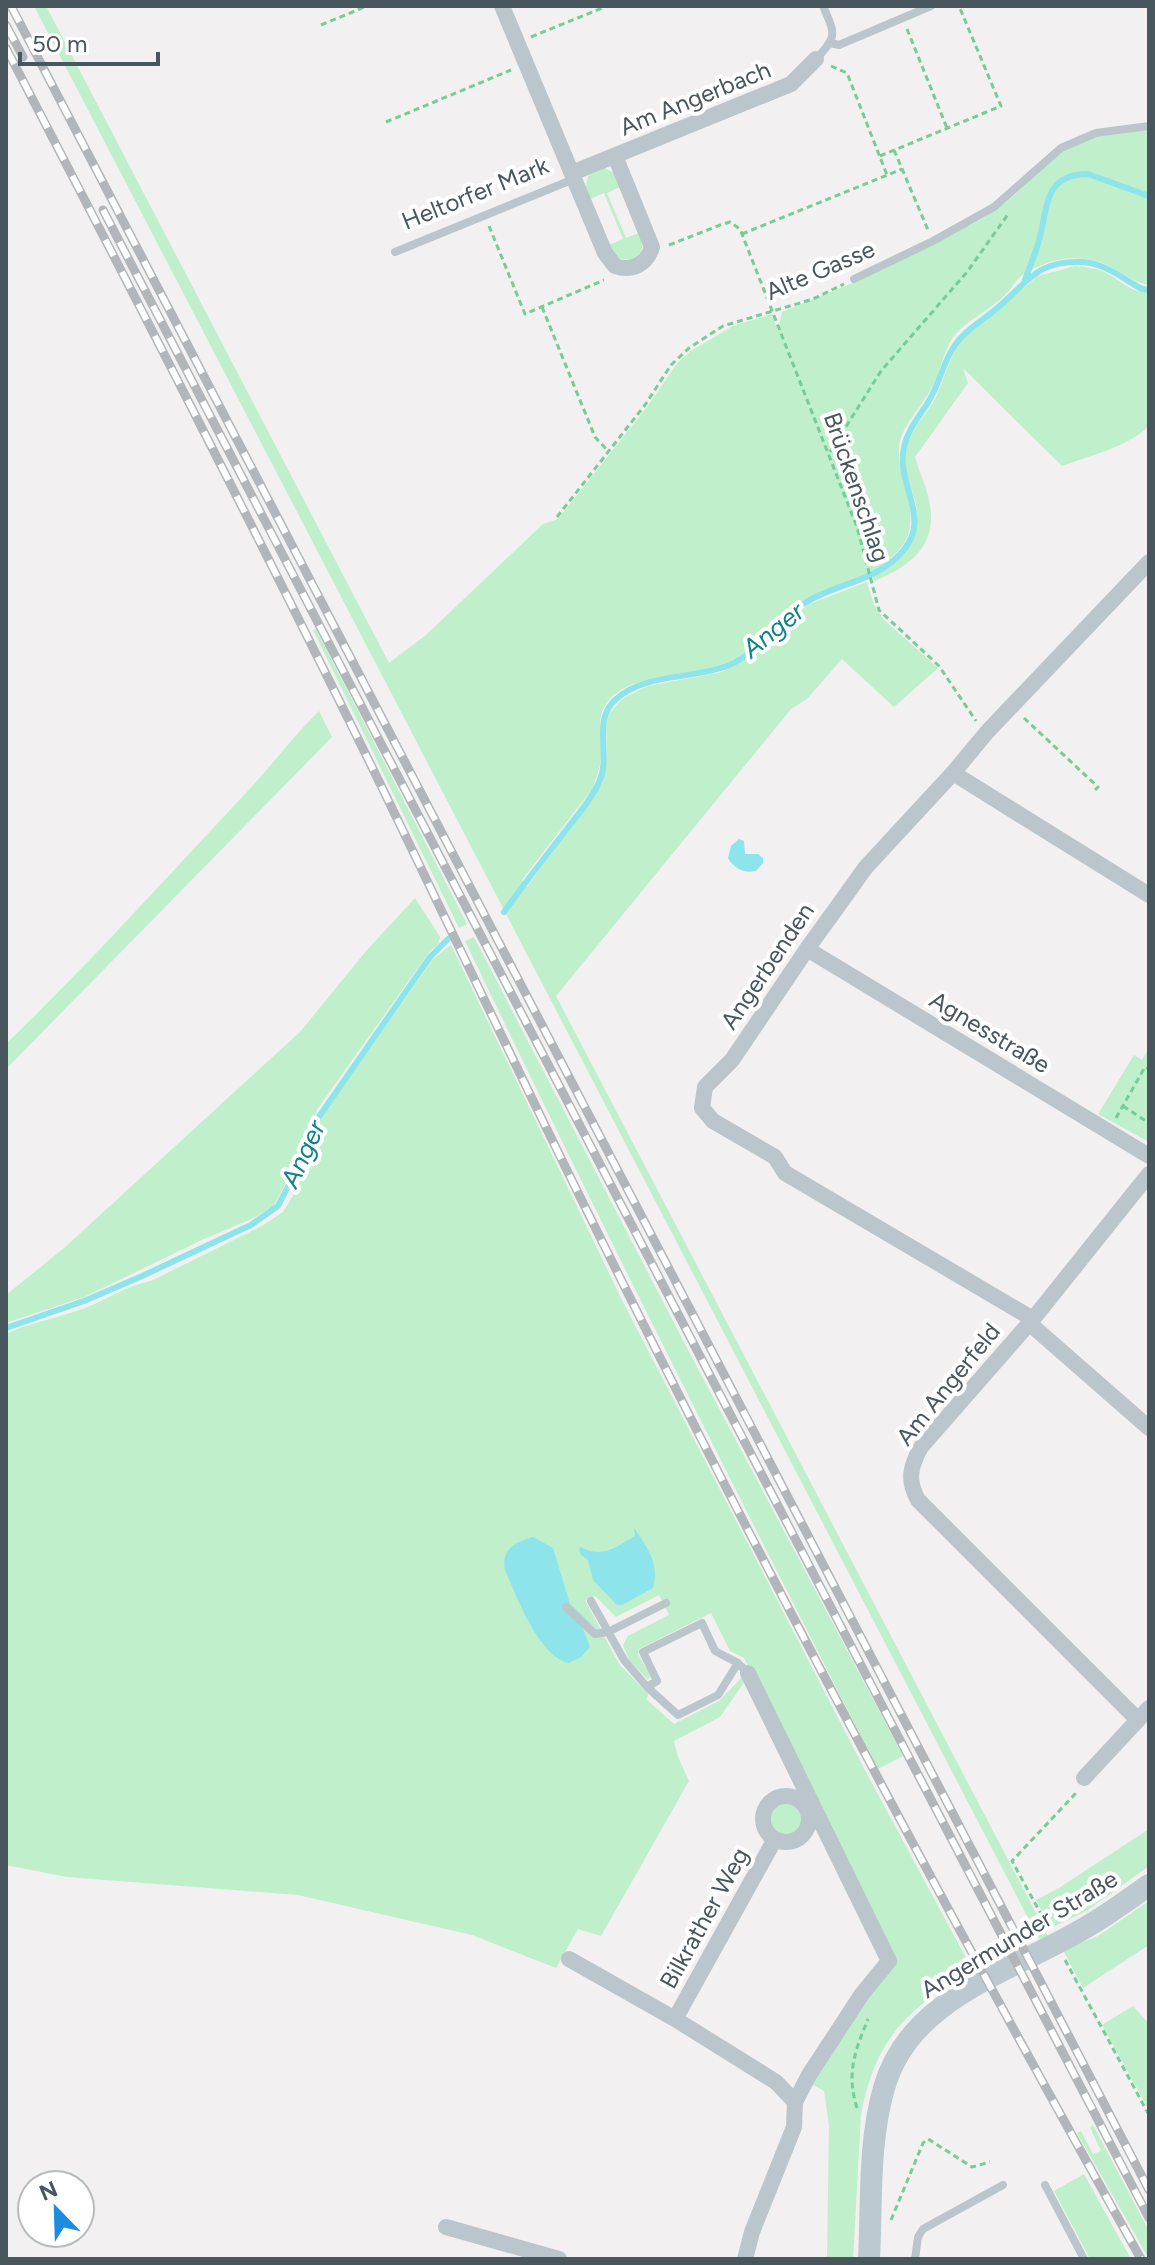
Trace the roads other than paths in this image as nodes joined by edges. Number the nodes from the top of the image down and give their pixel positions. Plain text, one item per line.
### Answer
1 (502, 6) edge
2 (823, 6) edge
3 (931, 6) edge
4 (831, 43) junction
5 (816, 59) joint
6 (1149, 126) edge
7 (615, 156) junction
8 (573, 176) junction
9 (395, 252) dead end
10 (854, 279) road end
11 (1149, 562) edge
12 (953, 773) junction
13 (1149, 895) edge
14 (807, 949) junction
15 (1149, 1156) edge
16 (1149, 1174) edge
17 (1031, 1321) junction
18 (1149, 1428) edge
19 (591, 1601) dead end
20 (666, 1603) dead end
21 (566, 1607) dead end
22 (608, 1632) junction
23 (743, 1668) junction
24 (647, 1687) junction
25 (1144, 1714) edge
26 (1084, 1778) dead end
27 (811, 1809) junction
28 (775, 1839) junction
29 (1149, 1885) edge
30 (569, 1959) dead end
31 (675, 2019) junction
32 (795, 2102) junction
33 (1003, 2185) dead end
34 (1045, 2185) dead end
35 (446, 2227) dead end
36 (559, 2259) edge
37 (745, 2259) edge
38 (869, 2259) edge
39 (915, 2259) edge
40 (1084, 2259) edge

1 - 8 street, Heltorfer Mark
2 - 4 lane
3 - 4 lane
4 - 5 lane, Am Angerbach
5 - 7 street, Am Angerbach
6 - 10 lane, Alte Gasse
7 - 8 street, Am Angerbach
7 - 8 street, Heltorfer Mark
8 - 9 lane, Heltorfer Mark
11 - 12 street, Angerbenden
12 - 13 street
12 - 14 street, Angerbenden
14 - 15 street, Agnesstraße
14 - 17 street, Angerbenden
16 - 17 street, Am Angerfeld
17 - 18 street
17 - 25 street, Am Angerfeld
19 - 22 lane
20 - 22 lane
21 - 22 lane
22 - 24 lane
23 - 24 lane
23 - 24 lane
23 - 27 street
25 - 26 street
27 - 28 street, Bilkrather Weg
27 - 28 street, Bilkrather Weg
27 - 32 street
28 - 31 street, Bilkrather Weg
29 - 38 main road, Angermunder Straße
30 - 31 street, Bilkrather Weg
31 - 32 street, Bilkrather Weg
32 - 37 street
33 - 39 lane
34 - 40 lane
35 - 36 street

